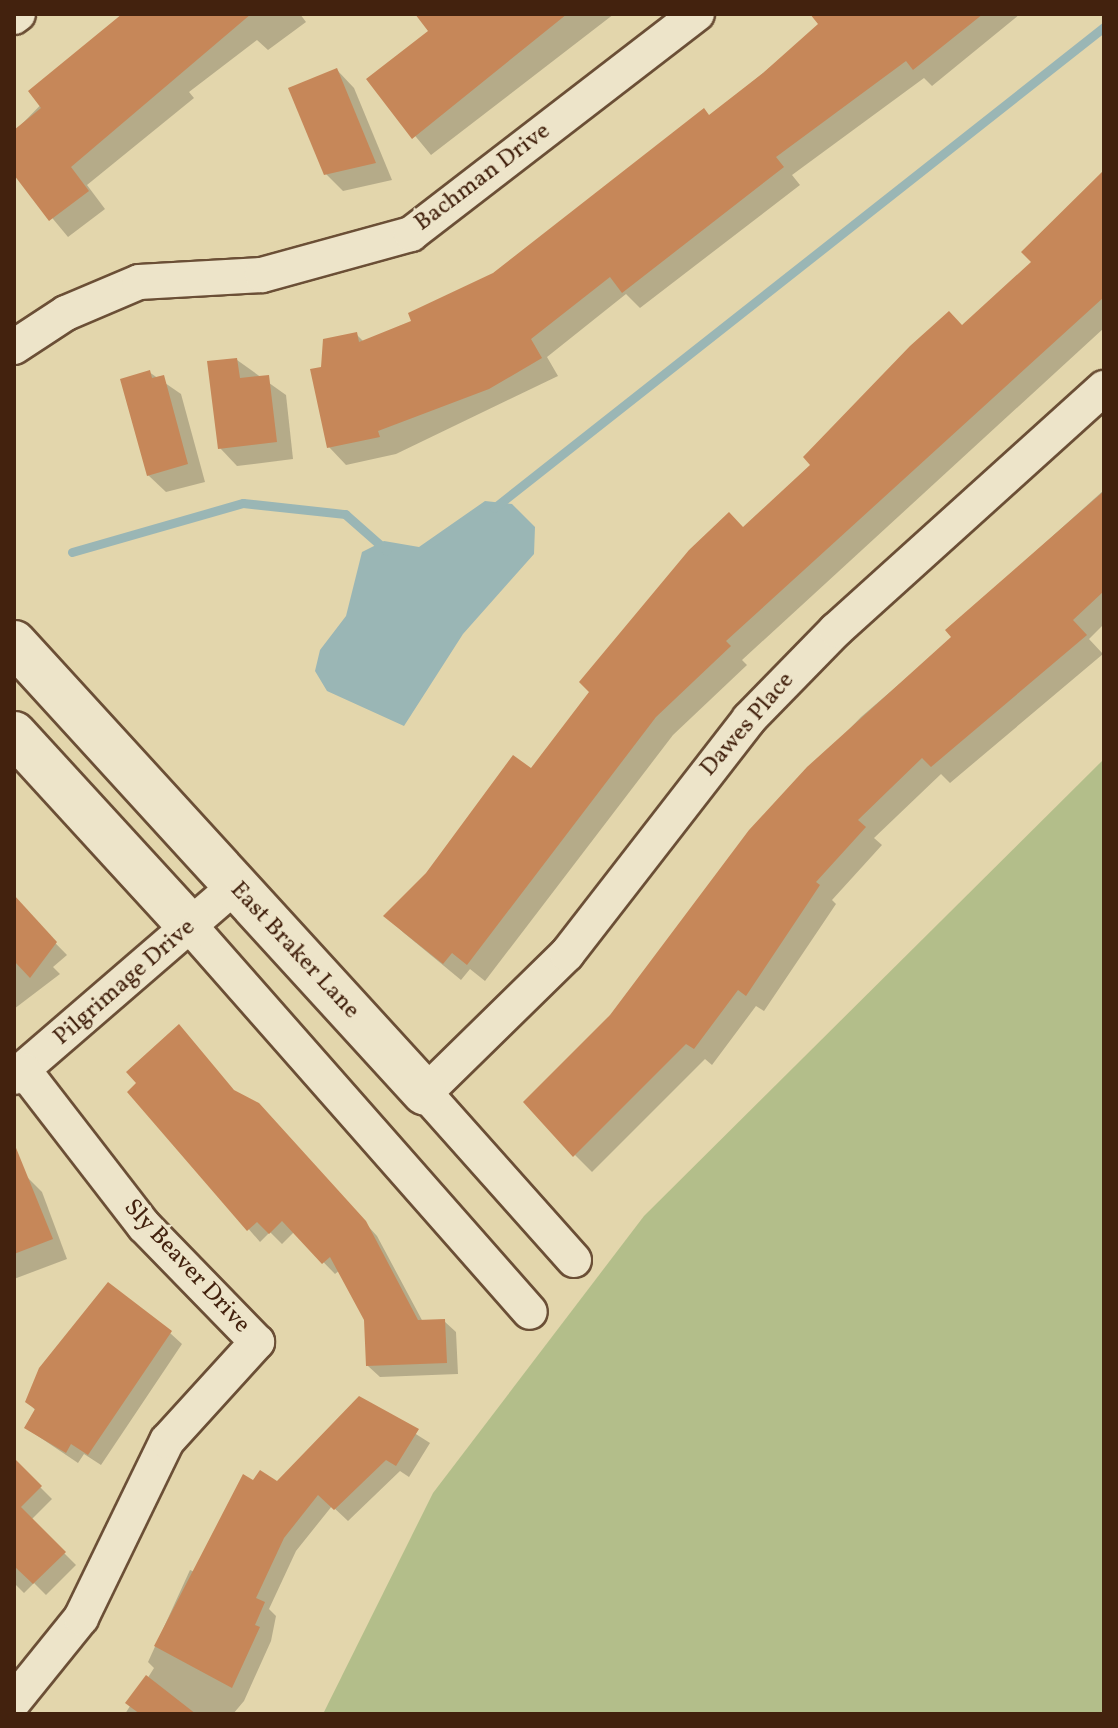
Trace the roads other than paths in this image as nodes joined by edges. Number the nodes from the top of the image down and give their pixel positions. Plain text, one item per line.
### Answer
1 (697, 14) edge
2 (14, 347) edge
3 (1104, 388) edge
4 (14, 643) edge
5 (14, 734) edge
6 (234, 887) junction
7 (190, 926) junction
8 (19, 1074) edge
9 (425, 1093) junction
10 (574, 1260) dead end
11 (530, 1312) dead end
12 (16, 1694) edge

1 - 2 street, Bachman Drive
3 - 9 street, Dawes Place
4 - 6 street, East Braker Lane
5 - 7 street
6 - 7 street, Pilgrimage Drive
6 - 9 street, East Braker Lane
7 - 8 street, Pilgrimage Drive
7 - 11 street
8 - 12 street, Sly Beaver Drive
9 - 10 street, East Braker Lane

